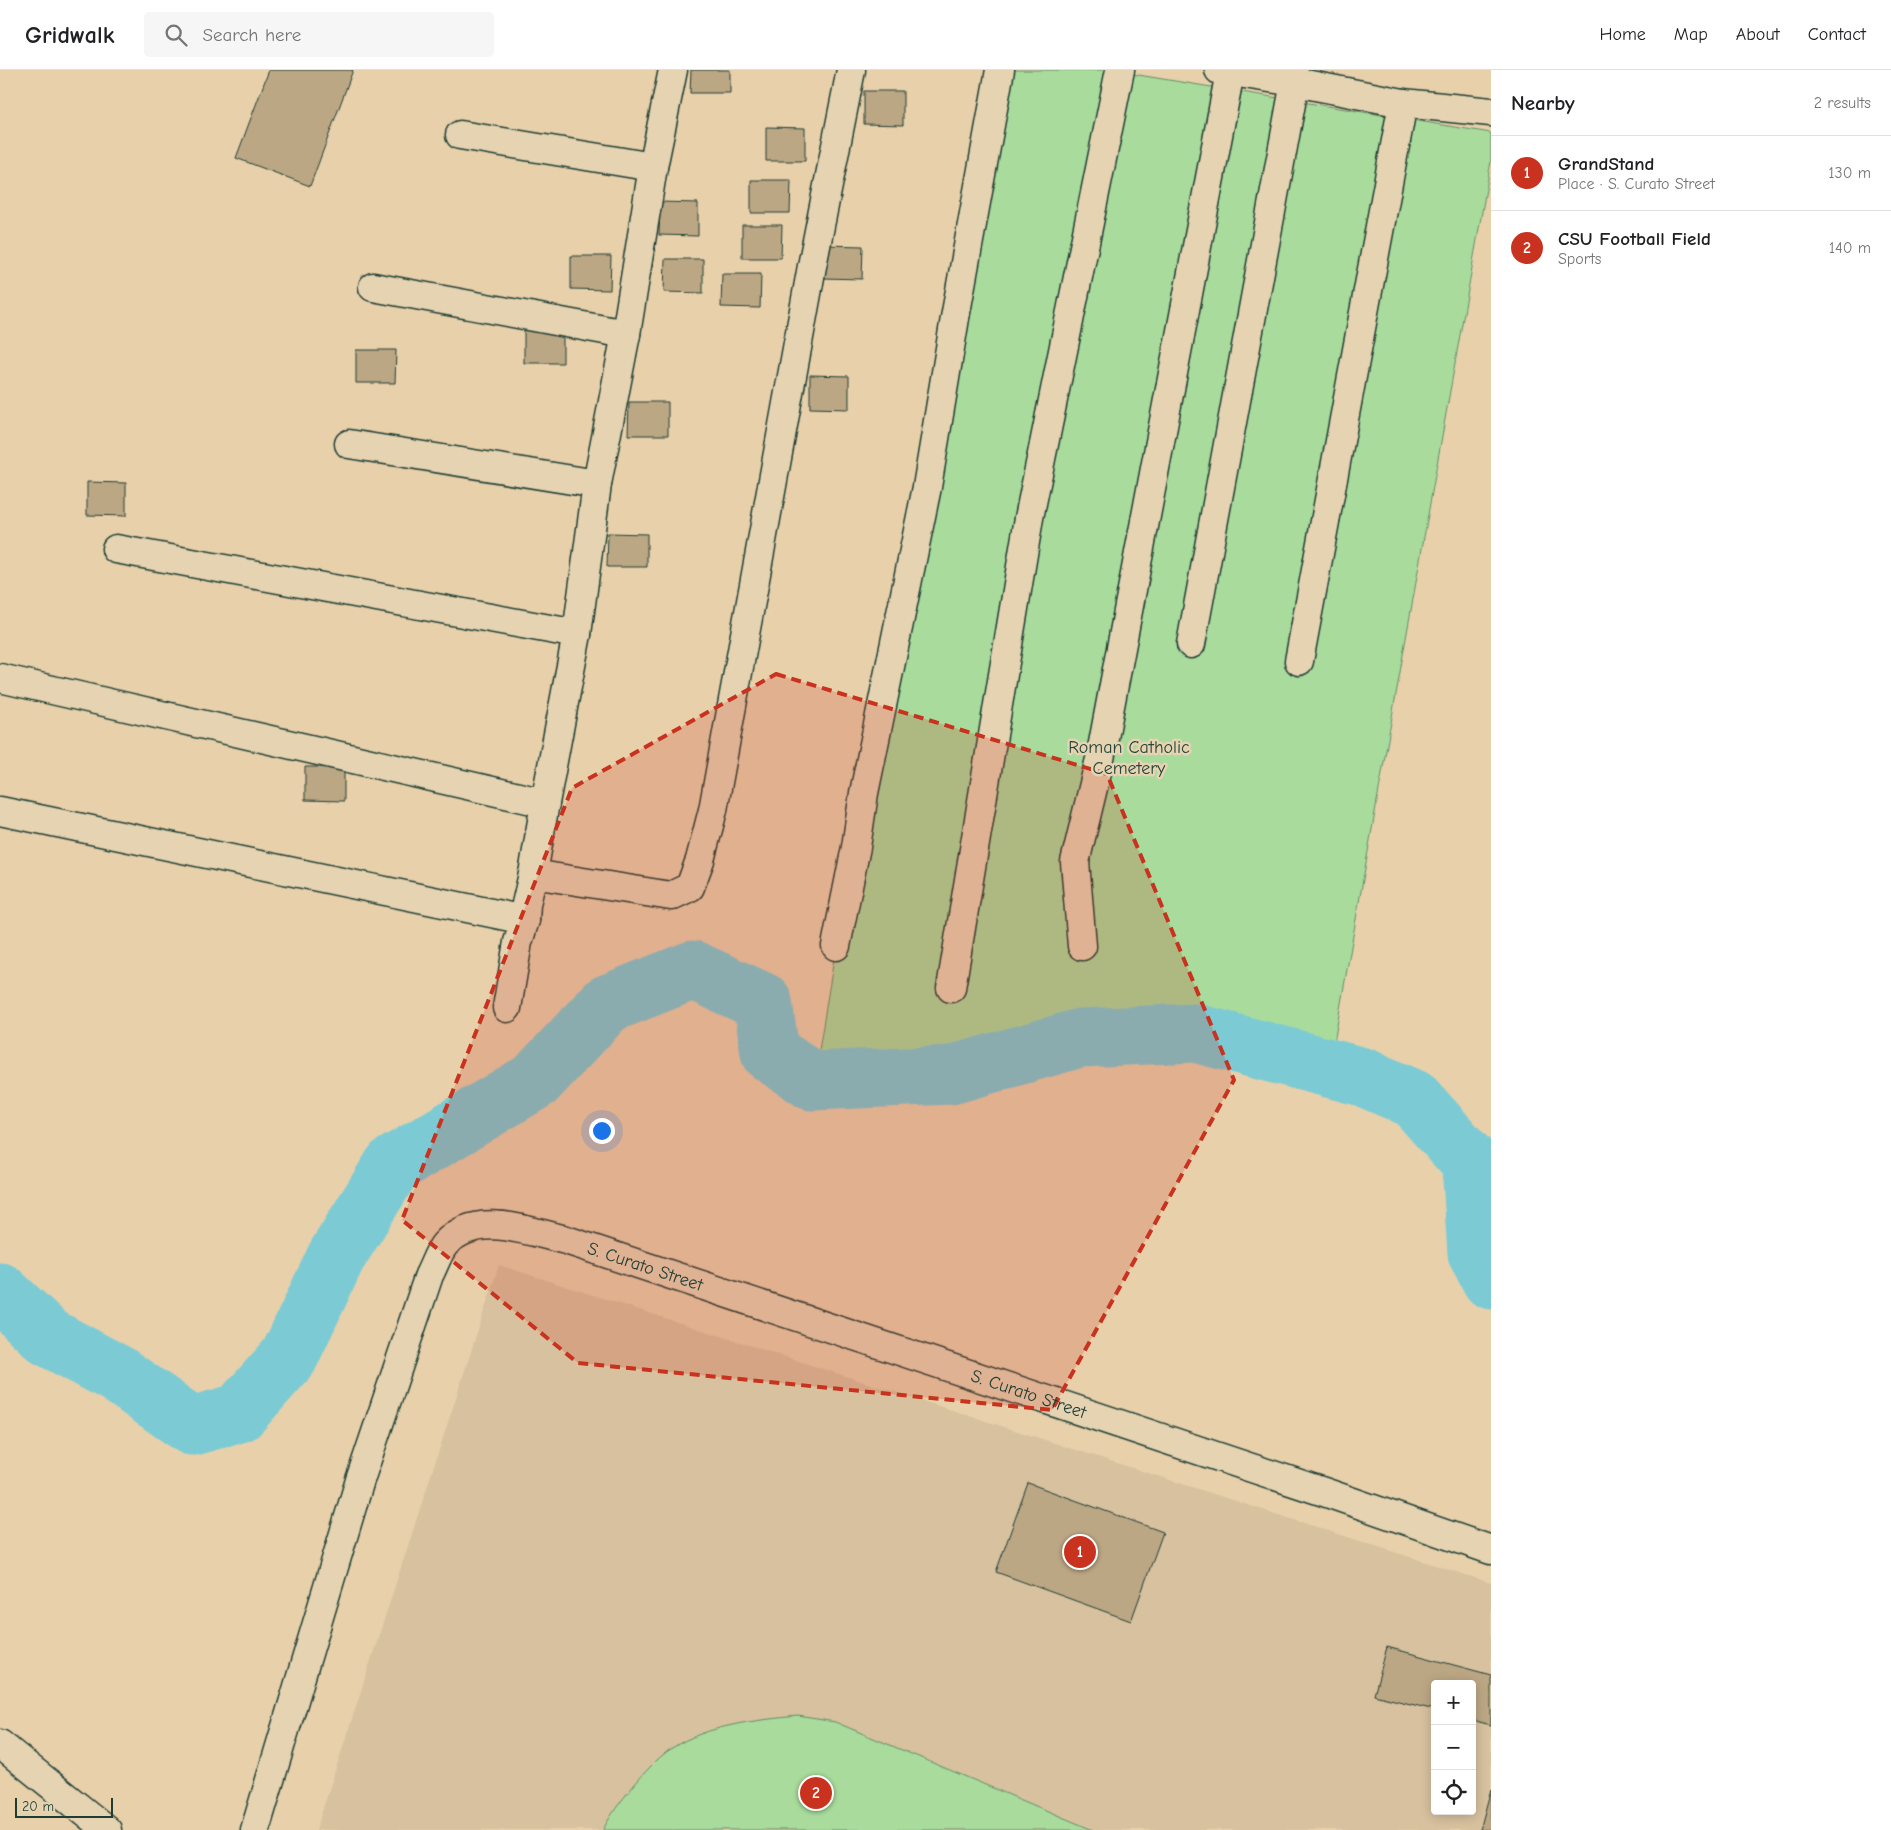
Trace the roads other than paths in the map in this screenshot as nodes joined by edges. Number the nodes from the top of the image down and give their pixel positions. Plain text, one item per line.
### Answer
1 (673, 70) edge
2 (851, 70) edge
3 (1000, 70) edge
4 (1120, 70) edge
5 (1224, 71) edge
6 (1294, 76) edge
7 (1403, 102) junction
8 (1491, 112) edge
9 (460, 135) dead end
10 (653, 166) junction
11 (373, 287) dead end
12 (626, 334) junction
13 (349, 444) dead end
14 (597, 484) junction
15 (116, 549) dead end
16 (577, 634) junction
17 (1190, 644) dead end
18 (1299, 661) dead end
19 (0, 678) edge
20 (545, 803) junction
21 (0, 810) edge
22 (534, 874) junction
23 (525, 920) junction
24 (836, 946) dead end
25 (1082, 946) dead end
26 (951, 988) dead end
27 (507, 1008) dead end
28 (1491, 1550) edge
29 (0, 1744) edge
30 (107, 1830) edge
31 (255, 1830) edge

1 - 10 street
2 - 22 street
3 - 24 street
4 - 26 street
5 - 6 street
5 - 25 street
6 - 7 street
6 - 17 street
7 - 8 street
7 - 18 street
9 - 10 street
10 - 12 street
11 - 12 street
12 - 14 street
13 - 14 street
14 - 16 street
15 - 16 street
16 - 20 street
19 - 20 street
20 - 22 street
21 - 23 street
22 - 23 street
23 - 27 street
28 - 31 street, S. Curato Street
29 - 30 street

